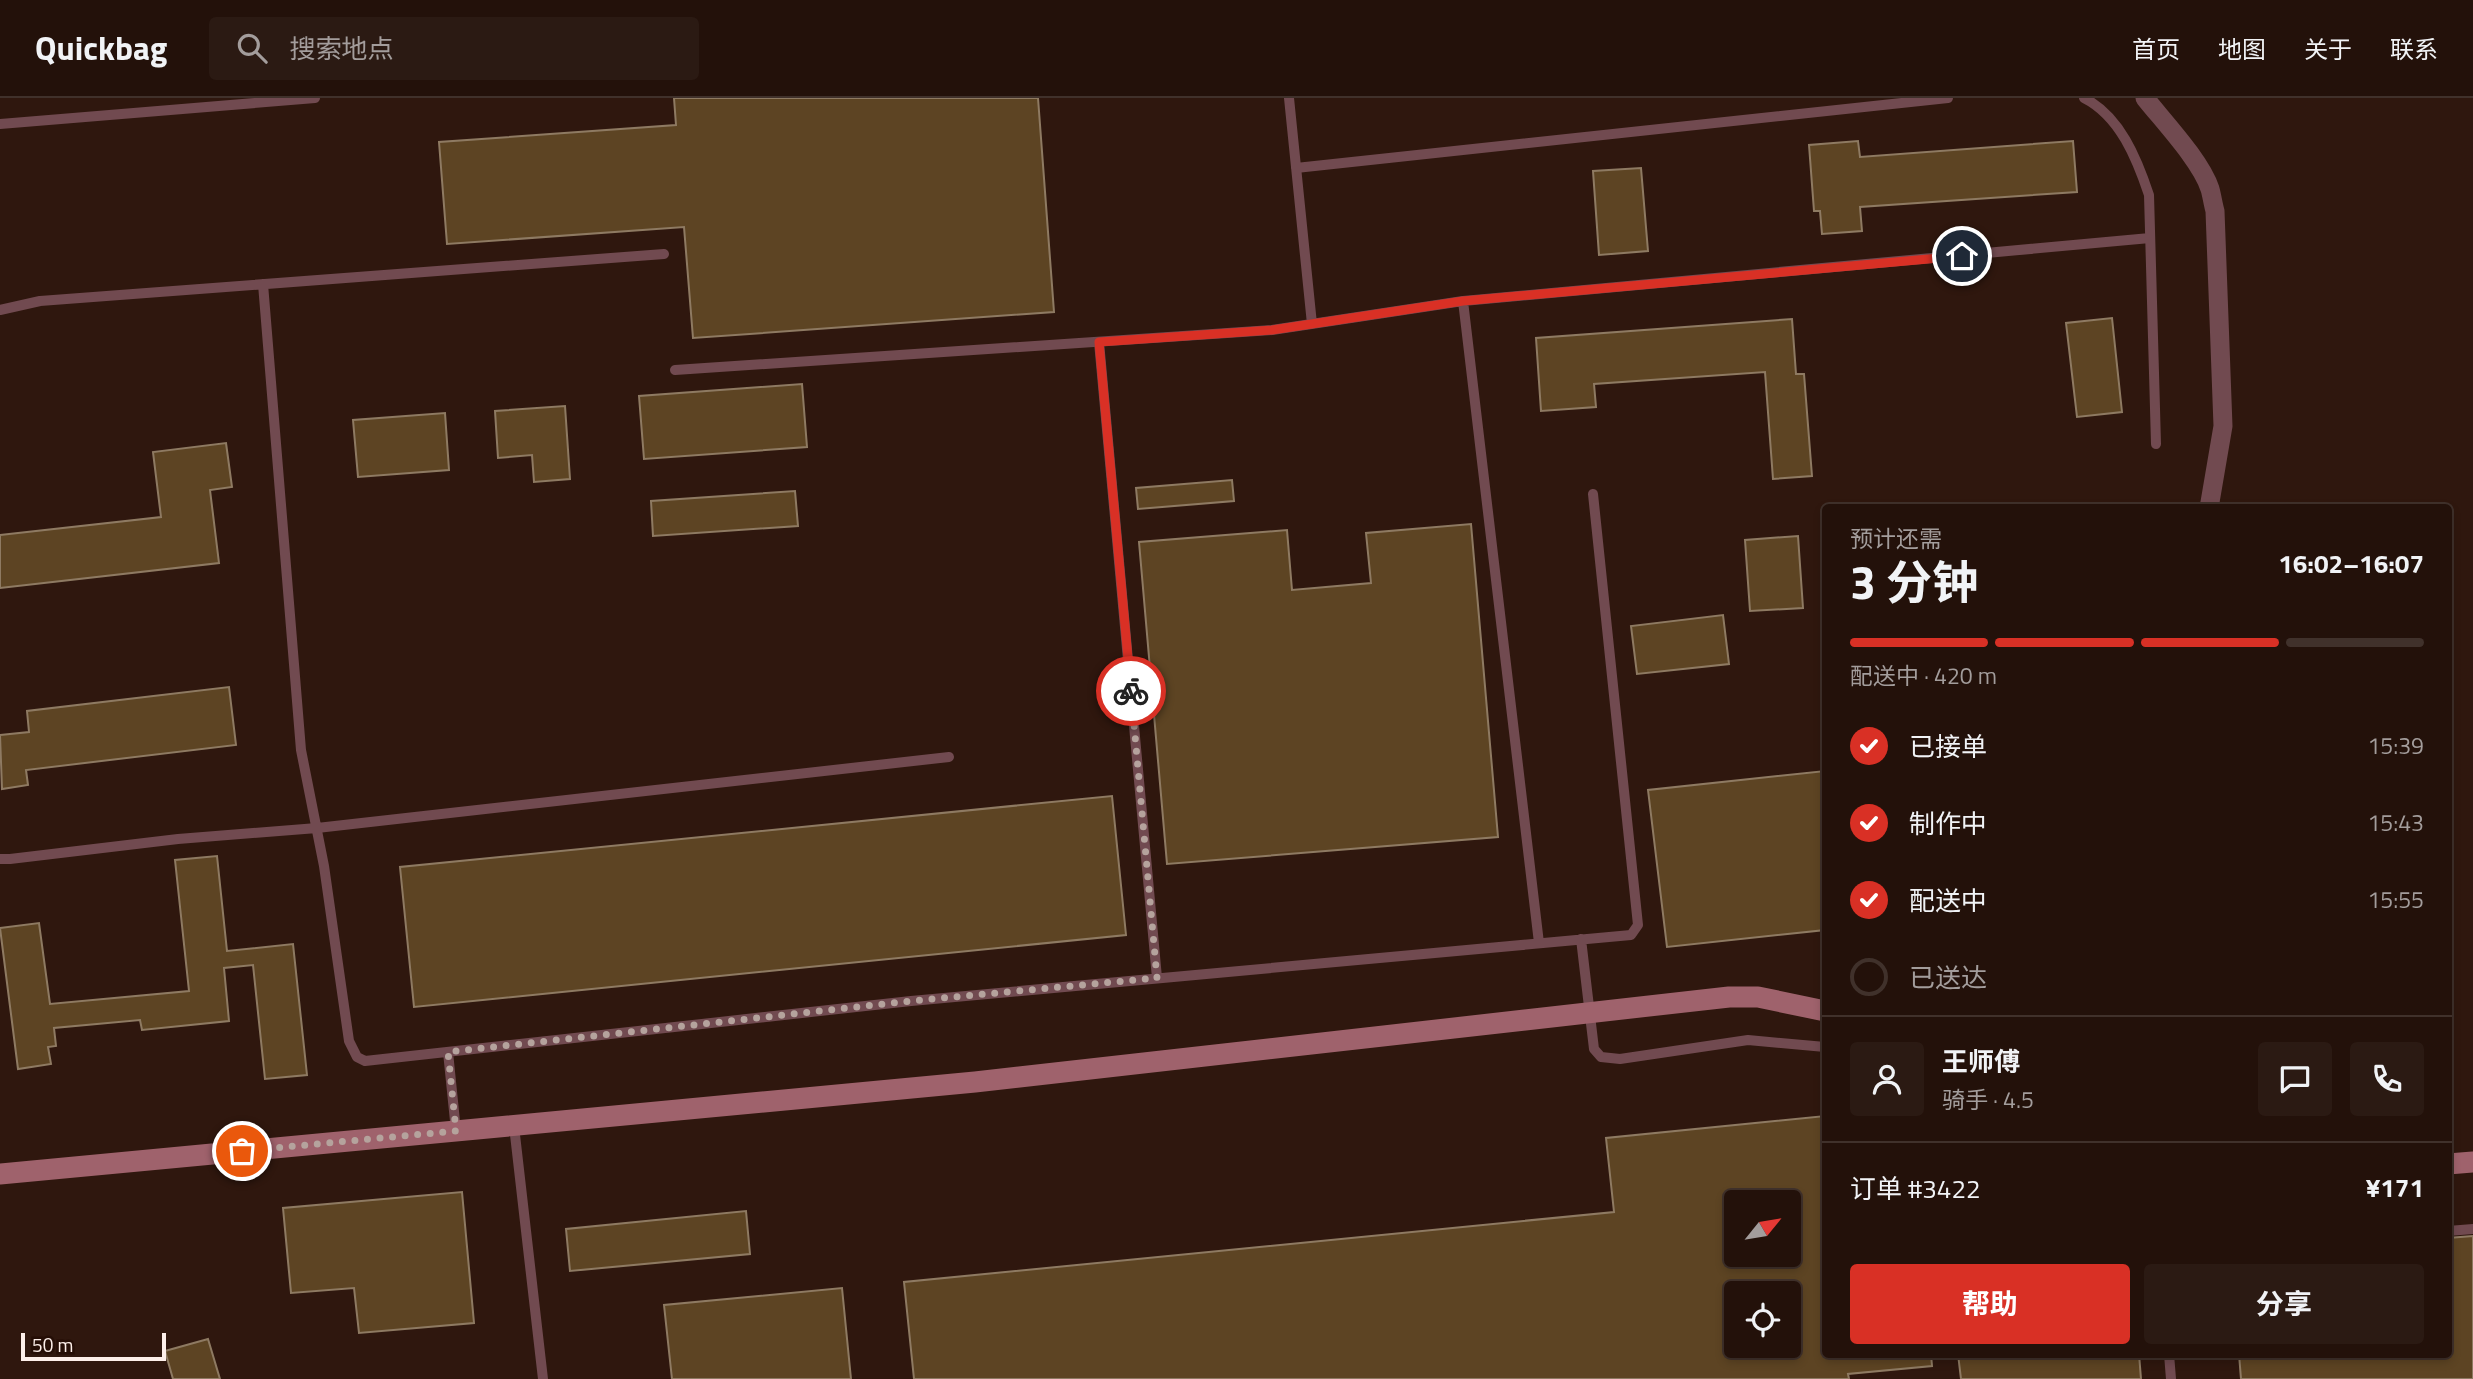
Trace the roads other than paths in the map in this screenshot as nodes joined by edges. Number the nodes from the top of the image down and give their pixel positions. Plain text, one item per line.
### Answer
1 (315, 98) edge
2 (1289, 98) edge
3 (1948, 98) edge
4 (2084, 98) edge
5 (2144, 98) edge
6 (0, 124) edge
7 (1296, 168) junction
8 (2150, 238) junction
9 (664, 254) dead end
10 (263, 285) junction
11 (1463, 301) junction
12 (0, 310) edge
13 (1312, 324) junction
14 (1099, 342) junction
15 (675, 370) dead end
16 (2156, 444) dead end
17 (1593, 494) dead end
18 (2210, 504) edge
19 (949, 757) dead end
20 (317, 828) junction
21 (0, 859) edge
22 (1581, 939) junction
23 (1539, 943) junction
24 (1157, 978) junction
25 (1822, 1010) edge
26 (1590, 1011) junction
27 (1822, 1047) edge
28 (448, 1052) junction
29 (514, 1126) junction
30 (456, 1131) junction
31 (2473, 1163) edge
32 (2452, 1164) edge
33 (0, 1174) edge
34 (2473, 1229) edge
35 (2452, 1231) edge
36 (2169, 1358) edge
37 (543, 1379) edge
38 (2171, 1379) edge

1 - 6 lane
2 - 7 lane
3 - 7 lane
4 - 8 lane
5 - 18 street
7 - 13 lane
8 - 11 lane
8 - 16 lane
9 - 10 lane
10 - 12 lane
10 - 20 lane
11 - 13 lane
11 - 23 lane
13 - 14 lane
14 - 15 lane
14 - 24 lane
17 - 22 lane
19 - 20 lane
20 - 21 lane
20 - 28 lane
22 - 23 lane
22 - 26 lane
23 - 24 lane
24 - 28 lane
25 - 26 street
26 - 27 lane
26 - 29 street
28 - 30 lane
29 - 30 street
29 - 37 lane
30 - 33 street
31 - 32 street
34 - 35 lane
36 - 38 lane

